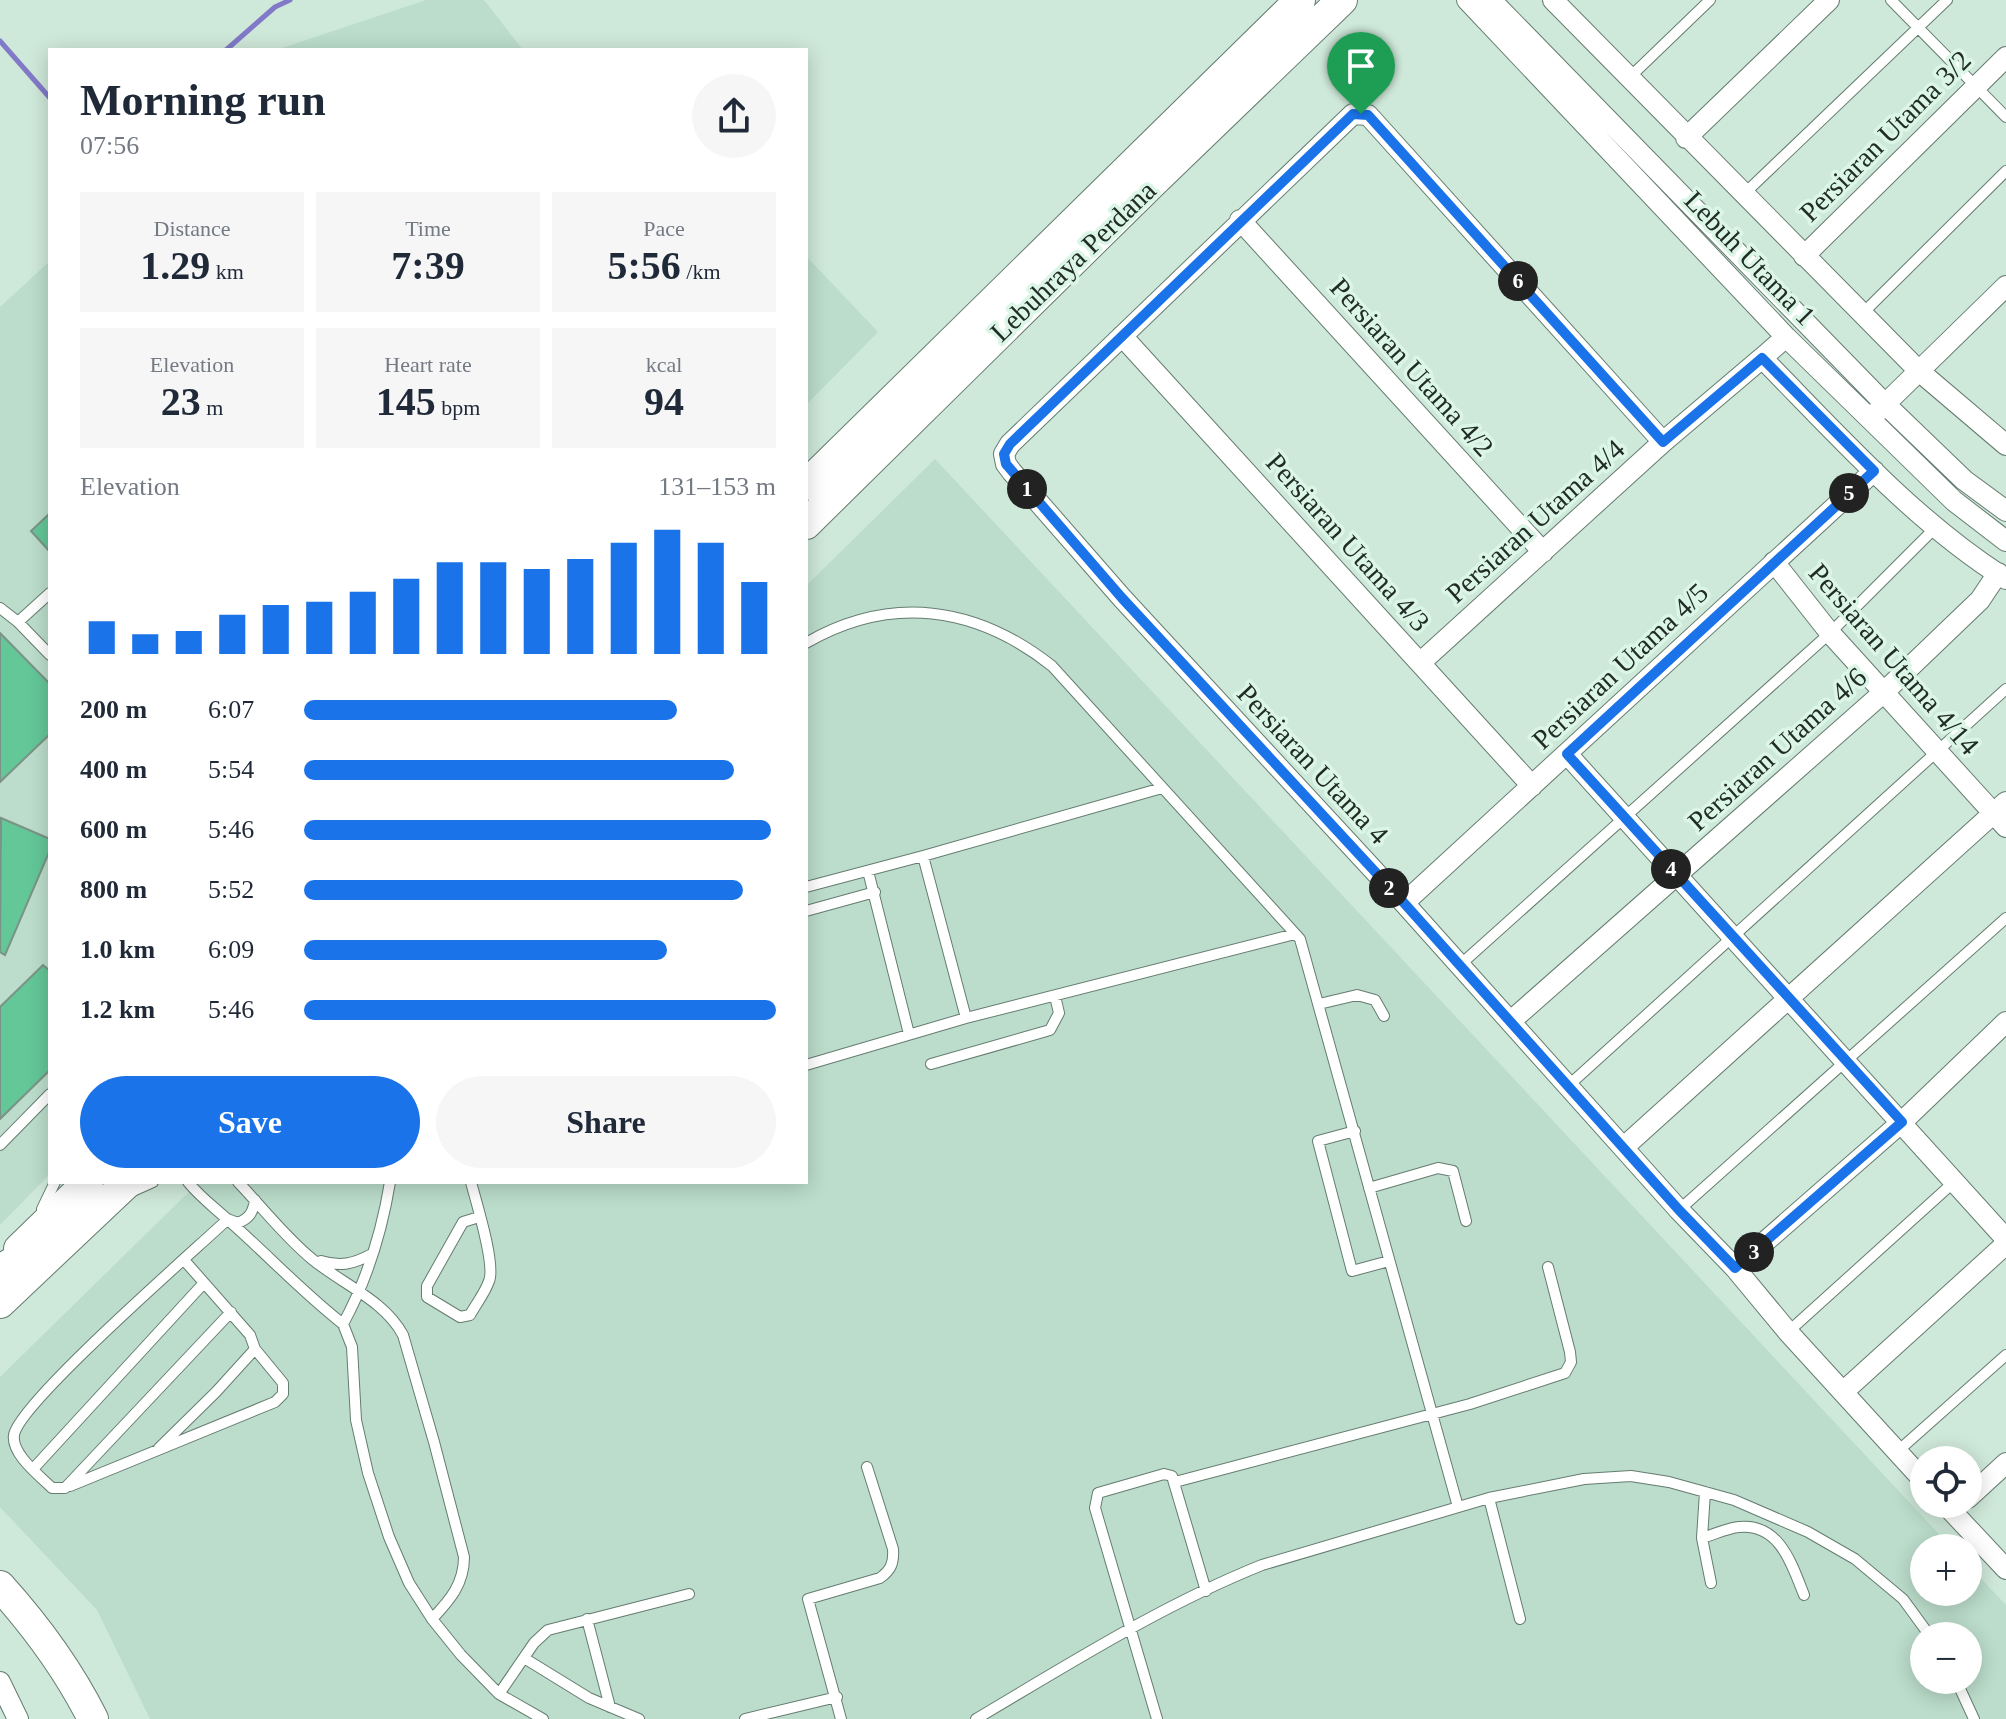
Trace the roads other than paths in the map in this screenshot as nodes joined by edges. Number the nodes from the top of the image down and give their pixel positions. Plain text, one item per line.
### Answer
1 (1300, 0) edge
2 (1342, 0) edge
3 (1360, 0) edge
4 (1467, 0) edge
5 (1491, 0) edge
6 (1553, 0) edge
7 (1710, 0) edge
8 (1829, 0) edge
9 (1891, 0) edge
10 (1947, 0) edge
11 (1918, 28) junction
12 (1308, 35) junction
13 (2006, 57) edge
14 (1629, 78) junction
15 (1975, 87) junction
16 (2006, 117) edge
17 (1686, 138) junction
18 (2006, 171) edge
19 (1743, 195) junction
20 (1240, 220) junction
21 (1804, 256) junction
22 (2006, 286) edge
23 (1862, 314) junction
24 (1122, 336) junction
25 (1786, 337) junction
26 (1762, 358) junction
27 (1919, 371) junction
28 (1885, 404) junction
29 (1870, 419) junction
30 (1663, 442) junction
31 (2006, 445) edge
32 (1874, 471) junction
33 (808, 483) edge
34 (2006, 511) edge
35 (808, 522) edge
36 (1937, 526) junction
37 (2006, 541) edge
38 (1543, 552) junction
39 (1774, 562) junction
40 (2002, 576) edge
41 (48, 595) edge
42 (0, 608) edge
43 (18, 622) junction
44 (1830, 633) junction
45 (808, 642) edge
46 (48, 653) edge
47 (1420, 663) junction
48 (2006, 689) edge
49 (1884, 692) junction
50 (1937, 751) junction
51 (1567, 754) junction
52 (1532, 786) junction
53 (1162, 788) junction
54 (2002, 814) edge
55 (1624, 816) junction
56 (923, 856) junction
57 (868, 871) junction
58 (1677, 876) junction
59 (808, 886) edge
60 (875, 892) junction
61 (1404, 903) junction
62 (808, 910) edge
63 (2006, 918) edge
64 (1295, 934) junction
65 (1732, 936) junction
66 (1460, 965) junction
67 (1055, 996) junction
68 (1789, 997) junction
69 (1319, 1004) junction
70 (1384, 1016) dead end
71 (966, 1018) junction
72 (1511, 1021) junction
73 (2006, 1022) edge
74 (909, 1034) junction
75 (1847, 1061) junction
76 (808, 1064) edge
77 (931, 1064) dead end
78 (1568, 1086) junction
79 (48, 1096) edge
80 (1902, 1122) junction
81 (1355, 1131) junction
82 (0, 1145) edge
83 (1624, 1147) junction
84 (1954, 1182) junction
85 (54, 1184) edge
86 (121, 1184) edge
87 (140, 1184) edge
88 (190, 1184) edge
89 (240, 1184) edge
90 (390, 1184) edge
91 (471, 1184) edge
92 (1369, 1188) junction
93 (101, 1190) edge
94 (255, 1200) junction
95 (1679, 1210) junction
96 (479, 1217) junction
97 (228, 1219) junction
98 (1466, 1221) dead end
99 (2006, 1242) edge
100 (372, 1254) junction
101 (311, 1259) junction
102 (184, 1260) junction
103 (1389, 1261) junction
104 (0, 1267) edge
105 (1548, 1267) dead end
106 (1735, 1268) junction
107 (203, 1284) junction
108 (360, 1293) junction
109 (0, 1303) edge
110 (231, 1312) junction
111 (343, 1324) junction
112 (1788, 1332) junction
113 (255, 1349) junction
114 (2006, 1355) edge
115 (1843, 1392) junction
116 (1432, 1413) junction
117 (1898, 1451) junction
118 (155, 1452) junction
119 (2006, 1463) edge
120 (1910, 1465) edge
121 (867, 1467) dead end
122 (33, 1469) junction
123 (1175, 1482) junction
124 (1982, 1485) edge
125 (65, 1488) junction
126 (1705, 1492) junction
127 (1489, 1498) junction
128 (1458, 1507) junction
129 (1962, 1518) edge
130 (1702, 1538) junction
131 (2006, 1569) edge
132 (1711, 1583) dead end
133 (0, 1586) edge
134 (1206, 1591) junction
135 (689, 1594) dead end
136 (1804, 1595) dead end
137 (432, 1619) junction
138 (587, 1619) junction
139 (1520, 1619) dead end
140 (1920, 1622) edge
141 (1130, 1628) junction
142 (524, 1658) junction
143 (1, 1687) edge
144 (499, 1694) junction
145 (1962, 1694) edge
146 (837, 1697) junction
147 (610, 1707) junction
148 (18, 1719) edge
149 (93, 1719) edge
150 (543, 1719) edge
151 (639, 1719) edge
152 (745, 1719) edge
153 (841, 1719) edge
154 (976, 1719) edge
155 (1157, 1719) edge
156 (1974, 1719) edge

1 - 33 main road, Lebuhraya Perdana
2 - 12 main road, Lebuhraya Perdana
3 - 12 street
4 - 25 street, Lebuh Utama 1
5 - 28 street, Lebuh Utama 1
6 - 14 street
7 - 14 lane
8 - 17 street
9 - 11 lane
10 - 11 lane
11 - 15 lane
11 - 19 lane
12 - 35 main road, Lebuhraya Perdana
13 - 15 street, Persiaran Utama 3/2
14 - 17 street
15 - 16 lane
15 - 21 street, Persiaran Utama 3/2
17 - 19 street
18 - 23 lane
19 - 21 street
20 - 24 street, Persiaran Utama 4
20 - 30 street, Persiaran Utama 4
20 - 38 street, Persiaran Utama 4/2
21 - 23 street
22 - 27 street
23 - 27 street
24 - 47 street, Persiaran Utama 4/3
24 - 61 street, Persiaran Utama 4
25 - 26 street, Persiaran Utama 4/4
25 - 29 street, Lebuh Utama 1
26 - 30 street, Persiaran Utama 4/4
26 - 32 street
27 - 28 street
27 - 31 street
28 - 29 street
28 - 34 street, Lebuh Utama 1
29 - 37 street, Lebuh Utama 1
30 - 38 street, Persiaran Utama 4/4
32 - 36 street
32 - 39 street, Persiaran Utama 4/5
36 - 40 street
36 - 44 lane
38 - 47 street, Persiaran Utama 4/4
39 - 44 street, Persiaran Utama 4/14
39 - 51 street, Persiaran Utama 4/5
40 - 49 street, Persiaran Utama 4/6
41 - 43 lane
42 - 43 lane
43 - 46 lane
44 - 49 street, Persiaran Utama 4/14
44 - 55 lane
45 - 53 lane
47 - 52 street, Persiaran Utama 4/3
48 - 50 lane
49 - 50 street, Persiaran Utama 4/14
49 - 58 street, Persiaran Utama 4/6
50 - 54 street, Persiaran Utama 4/14
50 - 65 lane
51 - 52 street, Persiaran Utama 4/5
51 - 55 street
52 - 61 street, Persiaran Utama 4/5
53 - 56 lane
53 - 64 lane
54 - 68 street
55 - 58 street
55 - 66 lane
56 - 57 lane
56 - 71 lane
57 - 59 lane
57 - 60 lane
58 - 65 street
58 - 72 street, Persiaran Utama 4/6
60 - 62 lane
60 - 74 lane
61 - 66 street, Persiaran Utama 4
63 - 75 lane
64 - 67 lane
64 - 69 lane
65 - 68 street
65 - 78 lane
66 - 72 street, Persiaran Utama 4
67 - 71 lane
67 - 77 lane
68 - 75 street
68 - 83 street
69 - 70 lane
69 - 81 lane
71 - 74 lane
72 - 78 street, Persiaran Utama 4
73 - 80 street
74 - 76 lane
75 - 80 street
75 - 95 lane
78 - 83 street, Persiaran Utama 4
79 - 82 lane
80 - 84 street
80 - 106 street
81 - 92 lane
81 - 103 lane
83 - 95 street, Persiaran Utama 4
84 - 99 street
84 - 112 lane
85 - 104 lane
86 - 93 main road
87 - 93 lane
88 - 97 lane
89 - 94 lane
90 - 100 lane
91 - 96 lane
92 - 98 lane
92 - 103 lane
93 - 104 main road
93 - 109 main road
94 - 97 lane
94 - 101 lane
95 - 106 street, Persiaran Utama 4
96 - 96 lane
97 - 102 lane
97 - 111 lane
99 - 115 street
100 - 101 lane
100 - 108 lane
101 - 108 lane
102 - 107 lane
102 - 122 lane
103 - 116 lane
105 - 116 lane
106 - 112 street, Persiaran Utama 4
107 - 110 lane
107 - 122 lane
108 - 111 lane
108 - 137 lane
110 - 113 lane
110 - 125 lane
111 - 137 lane
112 - 115 street, Persiaran Utama 4
113 - 118 lane
113 - 118 lane
114 - 117 lane
115 - 117 street, Persiaran Utama 4
116 - 123 lane
116 - 128 lane
117 - 120 street, Persiaran Utama 4
118 - 125 lane
119 - 124 street
121 - 146 lane
122 - 125 lane
123 - 134 lane
123 - 141 lane
126 - 127 lane
126 - 130 lane
126 - 140 lane
127 - 128 lane
127 - 139 lane
128 - 134 lane
129 - 131 street
130 - 132 lane
130 - 136 lane
133 - 149 main road
134 - 141 lane
135 - 138 lane
137 - 144 lane
138 - 142 lane
138 - 147 lane
141 - 154 lane
141 - 155 lane
142 - 144 lane
142 - 147 lane
143 - 148 street
144 - 150 lane
145 - 156 lane
146 - 152 lane
146 - 153 lane
147 - 151 lane

